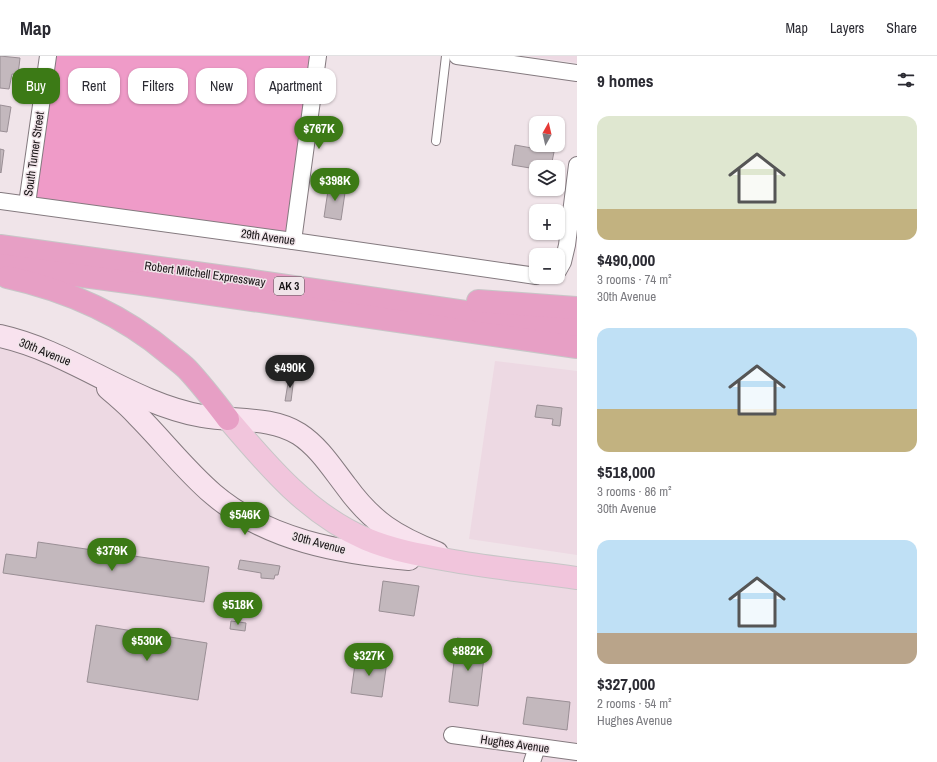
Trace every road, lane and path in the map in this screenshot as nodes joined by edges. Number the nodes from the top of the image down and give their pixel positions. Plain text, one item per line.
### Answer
1 (48, 56) edge
2 (318, 56) edge
3 (446, 56) edge
4 (457, 56) edge
5 (577, 73) edge
6 (436, 141) dead end
7 (577, 165) edge
8 (0, 201) edge
9 (27, 204) junction
10 (293, 241) junction
11 (0, 246) edge
12 (565, 254) edge
13 (0, 265) edge
14 (529, 275) edge
15 (0, 276) edge
16 (247, 280) junction
17 (577, 308) edge
18 (577, 328) edge
19 (0, 336) edge
20 (577, 347) edge
21 (89, 371) junction
22 (228, 419) junction
23 (466, 563) junction
24 (577, 578) edge
25 (452, 735) dead end
26 (537, 747) junction
27 (577, 752) edge
28 (532, 762) edge

1 - 9 street, South Turner Street
2 - 10 street
3 - 6 lane
4 - 5 street
7 - 12 street
8 - 9 street, 29th Avenue
9 - 10 street, 29th Avenue
10 - 14 street, 29th Avenue
11 - 16 highway, Robert Mitchell Expressway / AK 3
13 - 20 highway, Robert Mitchell Expressway / AK 3
15 - 22 highway
16 - 17 highway
16 - 18 highway, Robert Mitchell Expressway / AK 3
19 - 21 main road, 30th Avenue
21 - 22 main road, 30th Avenue
21 - 23 main road, 30th Avenue
22 - 23 main road
22 - 23 main road, 30th Avenue
23 - 24 main road, 30th Avenue
25 - 26 street, Hughes Avenue
26 - 27 street, Hughes Avenue
26 - 28 street

